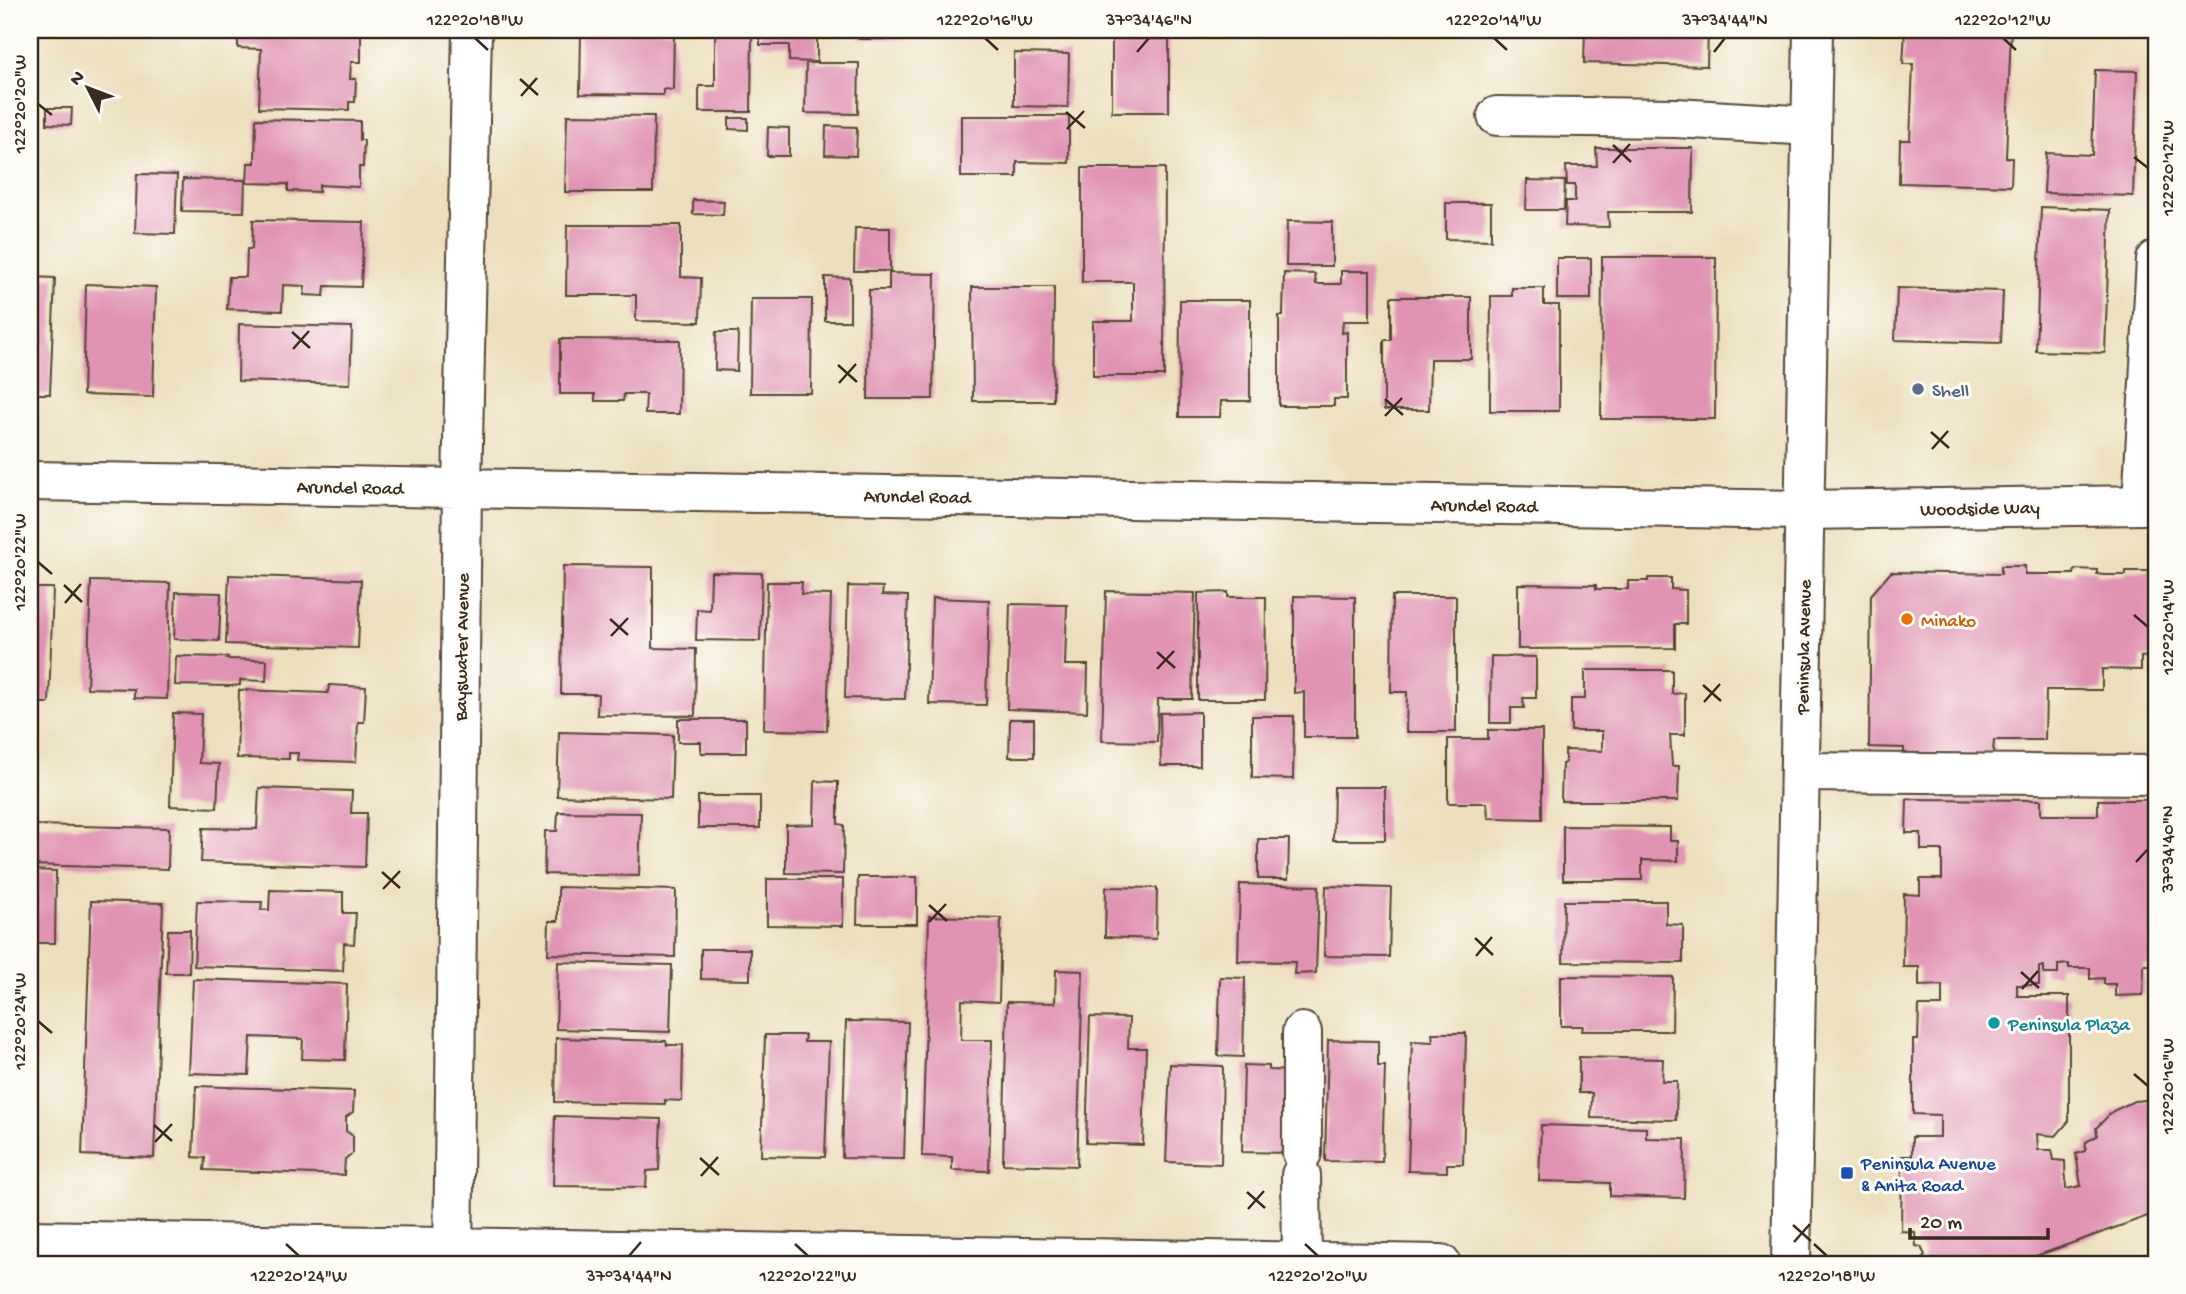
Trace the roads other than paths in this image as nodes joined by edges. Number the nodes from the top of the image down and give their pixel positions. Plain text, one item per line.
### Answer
1 (472, 30) edge
2 (1813, 30) edge
3 (1497, 116) dead end
4 (1811, 126) junction
5 (2156, 260) edge
6 (30, 481) edge
7 (462, 488) junction
8 (2149, 503) edge
9 (1804, 510) junction
10 (1800, 772) junction
11 (2156, 775) edge
12 (1302, 1032) dead end
13 (30, 1240) edge
14 (453, 1256) edge
15 (1074, 1261) edge
16 (1302, 1262) junction
17 (1441, 1264) edge
18 (1791, 1264) edge

1 - 7 street, Bayswater Avenue
2 - 4 street, Peninsula Avenue
3 - 4 street
4 - 9 street, Peninsula Avenue
5 - 8 street
6 - 7 street, Arundel Road
7 - 9 street, Arundel Road
7 - 14 street, Bayswater Avenue
8 - 9 street, Woodside Way
9 - 10 street, Peninsula Avenue
10 - 11 street
10 - 18 street, Peninsula Avenue
12 - 16 street
13 - 14 street
14 - 15 street
15 - 16 street
16 - 17 street

